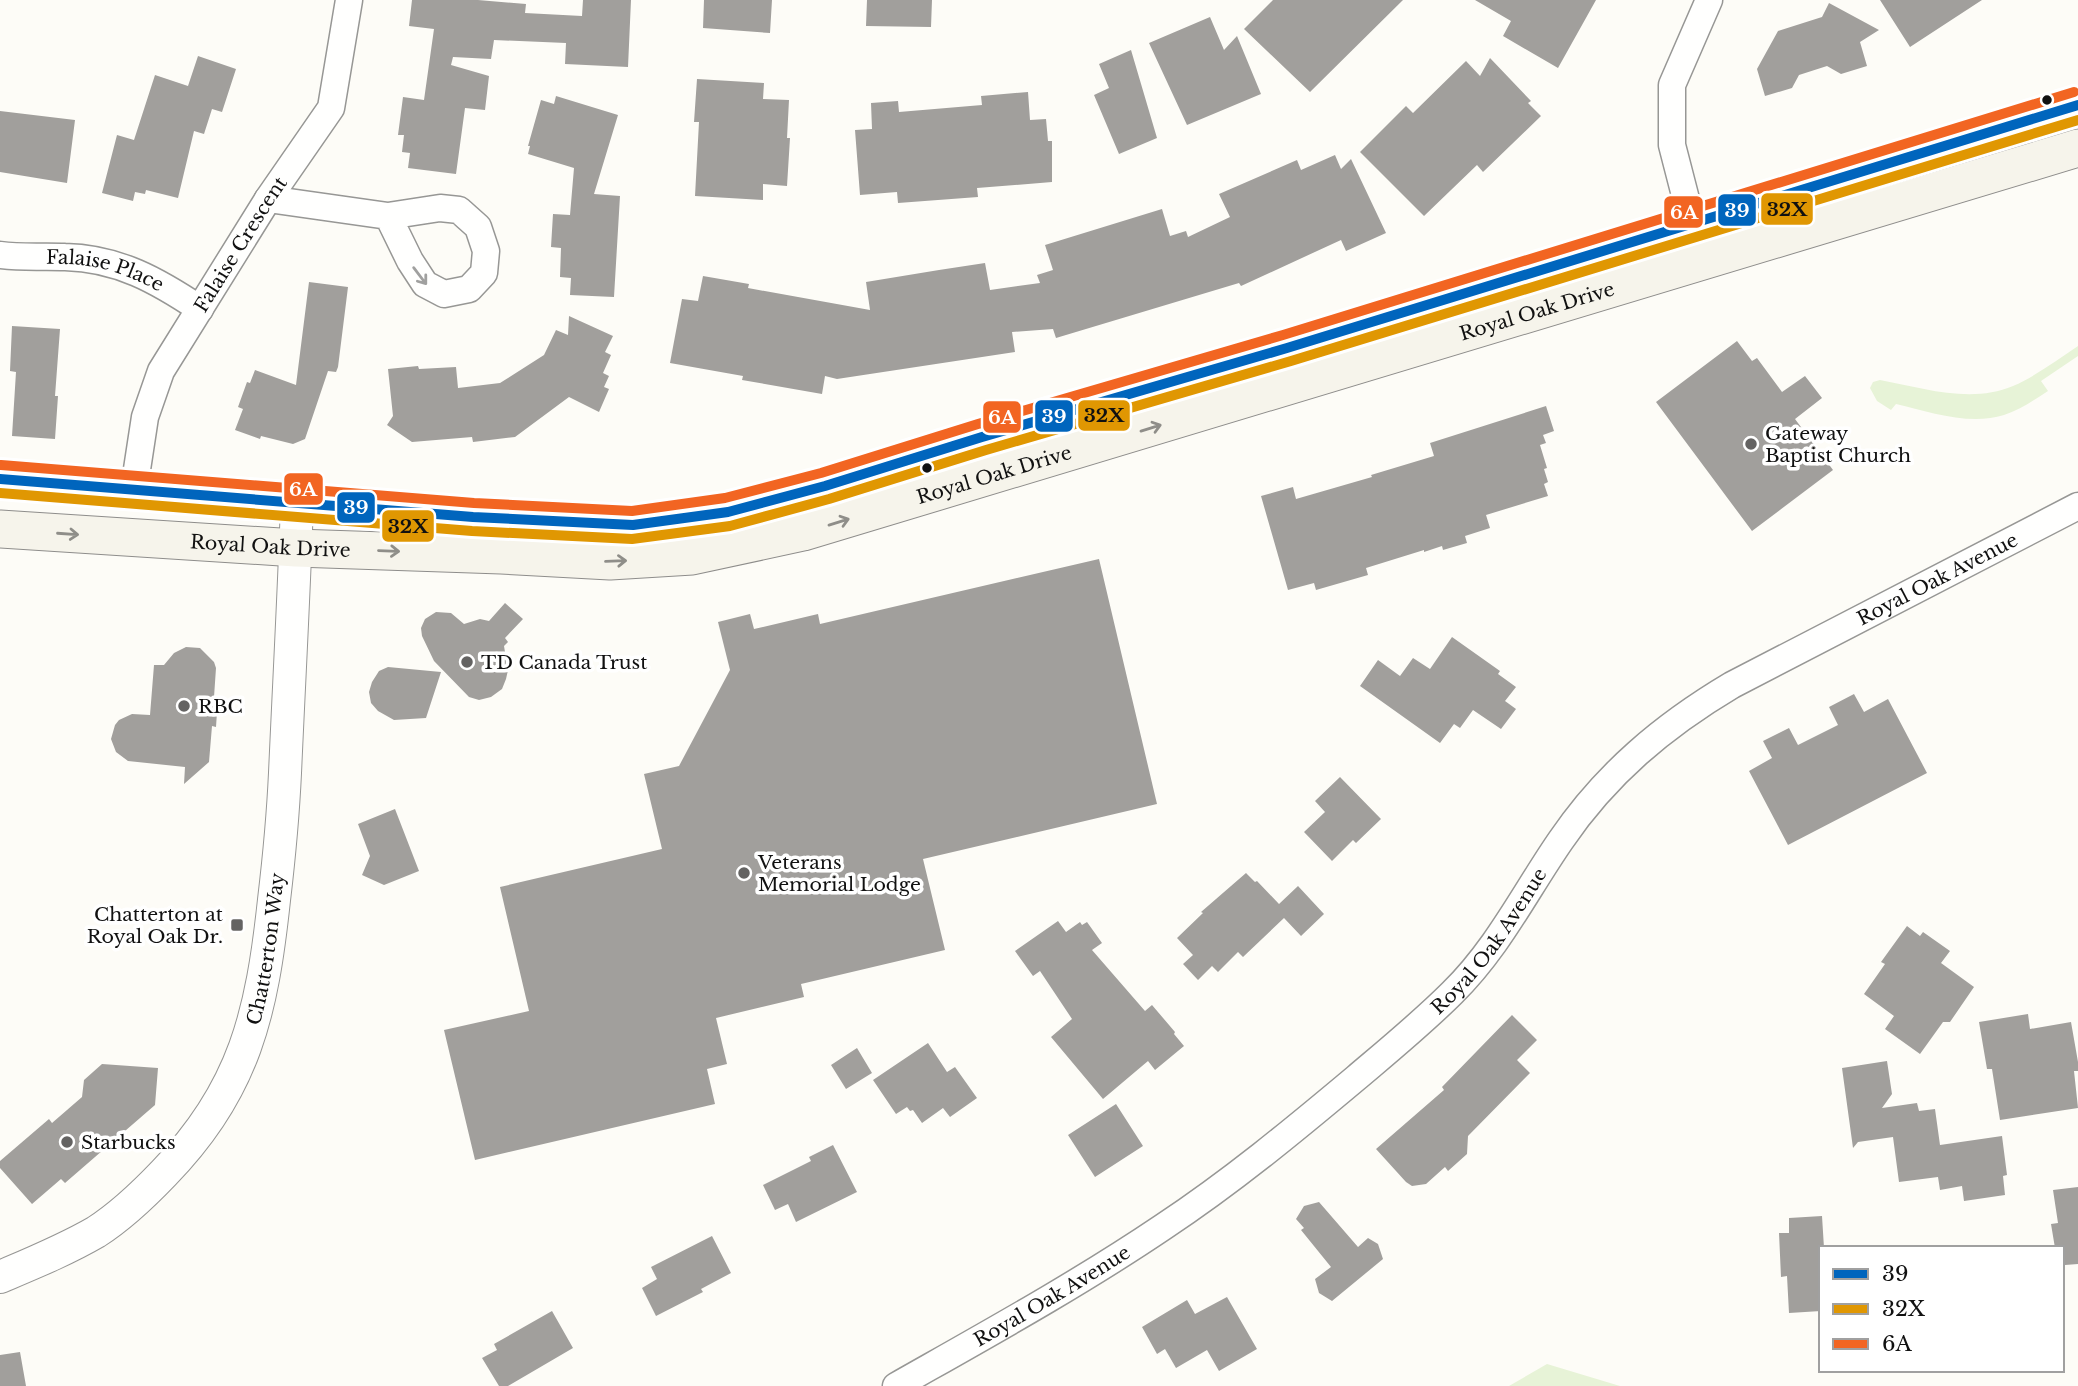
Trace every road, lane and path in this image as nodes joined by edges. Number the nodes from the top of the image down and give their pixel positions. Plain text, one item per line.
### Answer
1 (349, 0) edge
2 (1709, 0) edge
3 (2078, 105) edge
4 (2078, 148) edge
5 (268, 199) junction
6 (388, 216) dead end
7 (1692, 222) junction
8 (0, 255) edge
9 (1703, 260) junction
10 (200, 309) junction
11 (0, 479) edge
12 (134, 489) junction
13 (297, 503) junction
14 (2078, 506) edge
15 (0, 529) edge
16 (296, 548) junction
17 (0, 1277) edge
18 (896, 1386) edge

1 - 5 street, Falaise Crescent
2 - 7 street
3 - 7 main road, Royal Oak Drive
4 - 9 main road, Royal Oak Drive
5 - 6 street
5 - 10 street, Falaise Crescent
7 - 9 street
7 - 13 main road, Royal Oak Drive
8 - 10 street, Falaise Place
16 -> 9 main road, Royal Oak Drive
10 - 12 street, Falaise Crescent
11 - 12 main road, Royal Oak Drive
12 - 13 main road, Royal Oak Drive
13 - 16 street, Chatterton Way
14 - 18 street, Royal Oak Avenue
15 -> 16 main road, Royal Oak Drive
16 - 17 street, Chatterton Way

